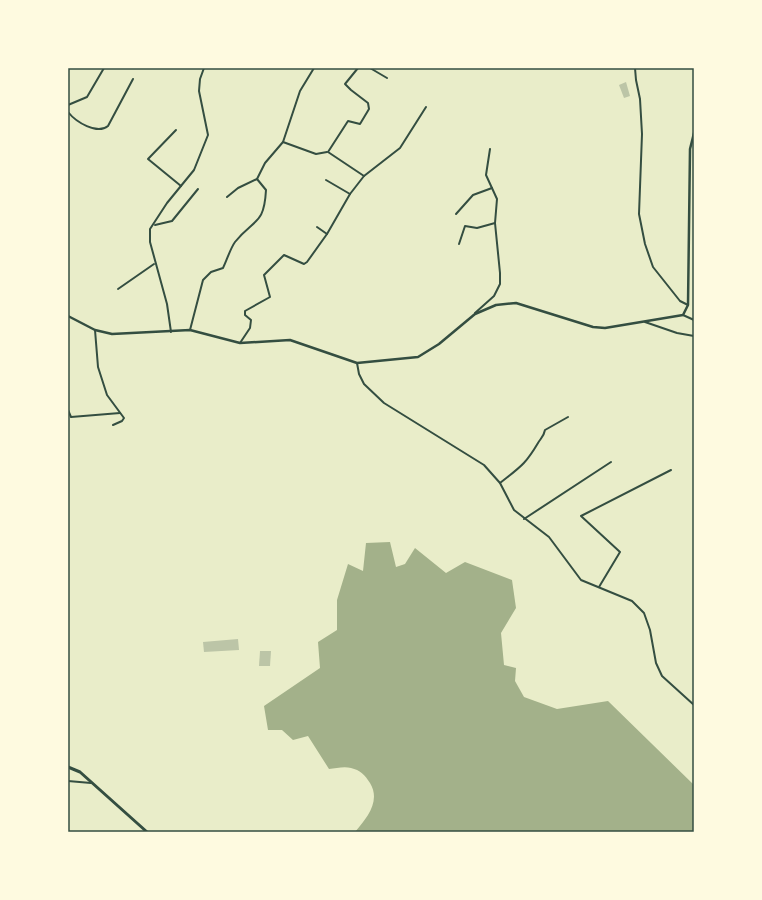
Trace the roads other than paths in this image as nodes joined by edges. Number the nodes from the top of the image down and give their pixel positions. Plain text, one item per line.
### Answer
1 (104, 68) edge
2 (204, 68) edge
3 (314, 68) edge
4 (358, 68) edge
5 (370, 68) edge
6 (635, 68) edge
7 (387, 78) dead end
8 (132, 79) dead end
9 (68, 105) edge
10 (426, 107) dead end
11 (68, 112) edge
12 (176, 130) dead end
13 (694, 133) edge
14 (283, 142) junction
15 (490, 149) dead end
16 (328, 152) junction
17 (364, 176) junction
18 (257, 179) junction
19 (326, 180) dead end
20 (181, 186) junction
21 (492, 188) junction
22 (198, 189) dead end
23 (350, 194) junction
24 (227, 197) dead end
25 (456, 214) dead end
26 (494, 223) junction
27 (154, 224) junction
28 (317, 228) dead end
29 (327, 234) junction
30 (459, 244) dead end
31 (154, 264) junction
32 (118, 289) dead end
33 (688, 306) junction
34 (474, 314) junction
35 (683, 315) junction
36 (68, 316) edge
37 (694, 320) edge
38 (645, 322) junction
39 (96, 330) junction
40 (190, 330) junction
41 (171, 332) junction
42 (694, 336) edge
43 (240, 343) junction
44 (357, 363) junction
45 (68, 410) edge
46 (120, 413) junction
47 (568, 417) dead end
48 (113, 425) dead end
49 (611, 462) dead end
50 (671, 470) dead end
51 (500, 483) junction
52 (524, 519) junction
53 (598, 587) junction
54 (694, 706) edge
55 (68, 767) edge
56 (68, 781) edge
57 (109, 798) junction
58 (147, 832) edge

1 - 9 street
2 - 20 street
3 - 14 street
4 - 16 street
5 - 7 street
6 - 33 street
8 - 11 street
10 - 17 street
12 - 20 street
13 - 33 street
14 - 16 street
14 - 18 street
15 - 21 street
16 - 17 street
17 - 23 street
18 - 24 street
18 - 40 street
19 - 23 street
20 - 27 street
21 - 25 street
21 - 26 street
22 - 27 street
23 - 29 street
26 - 30 street
26 - 34 street
27 - 31 street
28 - 29 street
29 - 43 street
31 - 32 street
31 - 41 street
33 - 35 street
34 - 38 street
34 - 44 street
35 - 37 street
35 - 38 street
36 - 39 street
38 - 42 street
39 - 41 street
39 - 46 street
40 - 41 street
40 - 43 street
43 - 44 street
44 - 51 street
45 - 46 street
46 - 48 street
47 - 51 street
49 - 52 street
50 - 53 street
51 - 52 street
52 - 53 street
53 - 54 street
55 - 57 main road
56 - 57 street
57 - 58 main road

